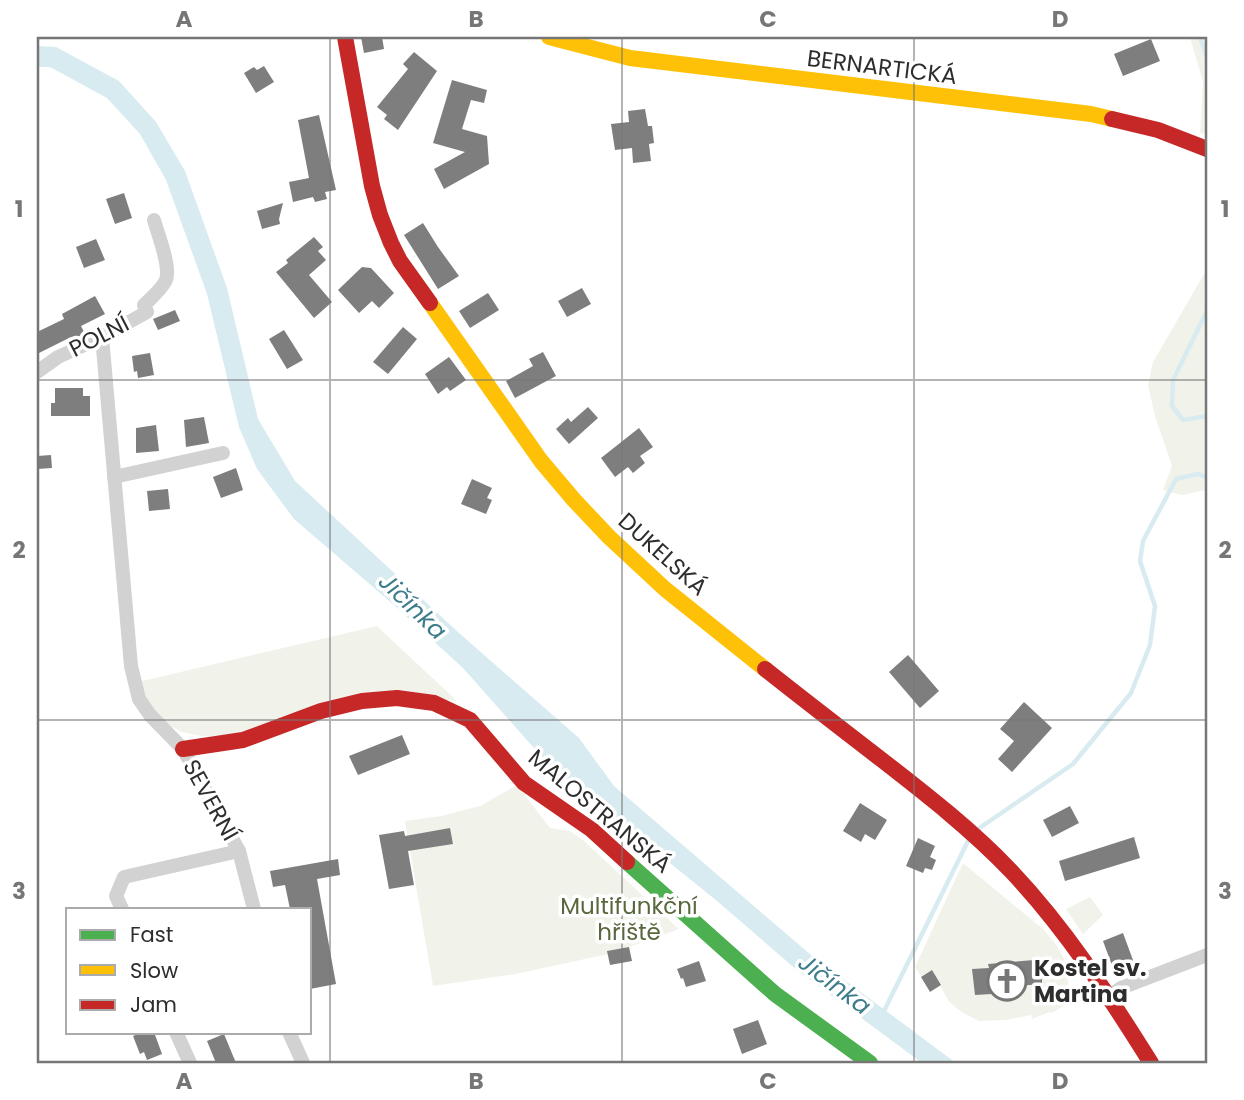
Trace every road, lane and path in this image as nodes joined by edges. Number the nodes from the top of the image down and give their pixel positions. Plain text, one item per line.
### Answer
1 (345, 37) edge
2 (549, 37) edge
3 (1207, 149) edge
4 (154, 220) dead end
5 (102, 337) junction
6 (37, 372) edge
7 (223, 453) dead end
8 (114, 477) junction
9 (183, 750) junction
10 (239, 851) junction
11 (122, 908) edge
12 (254, 908) edge
13 (1207, 955) edge
14 (1109, 996) junction
15 (177, 1034) edge
16 (290, 1034) edge
17 (190, 1063) edge
18 (303, 1063) edge
19 (870, 1063) edge
20 (1151, 1063) edge

1 - 14 street, DUKELSKÁ
2 - 3 street, BERNARTICKÁ
4 - 5 street, POLNÍ
5 - 6 street, POLNÍ
5 - 8 street
7 - 8 street
8 - 9 street
9 - 10 street, SEVERNÍ
9 - 19 street, MALOSTRANSKÁ
10 - 11 street, SEVERNÍ
10 - 12 street, SEVERNÍ
13 - 14 street
14 - 20 street, DUKELSKÁ
15 - 17 street
16 - 18 street

